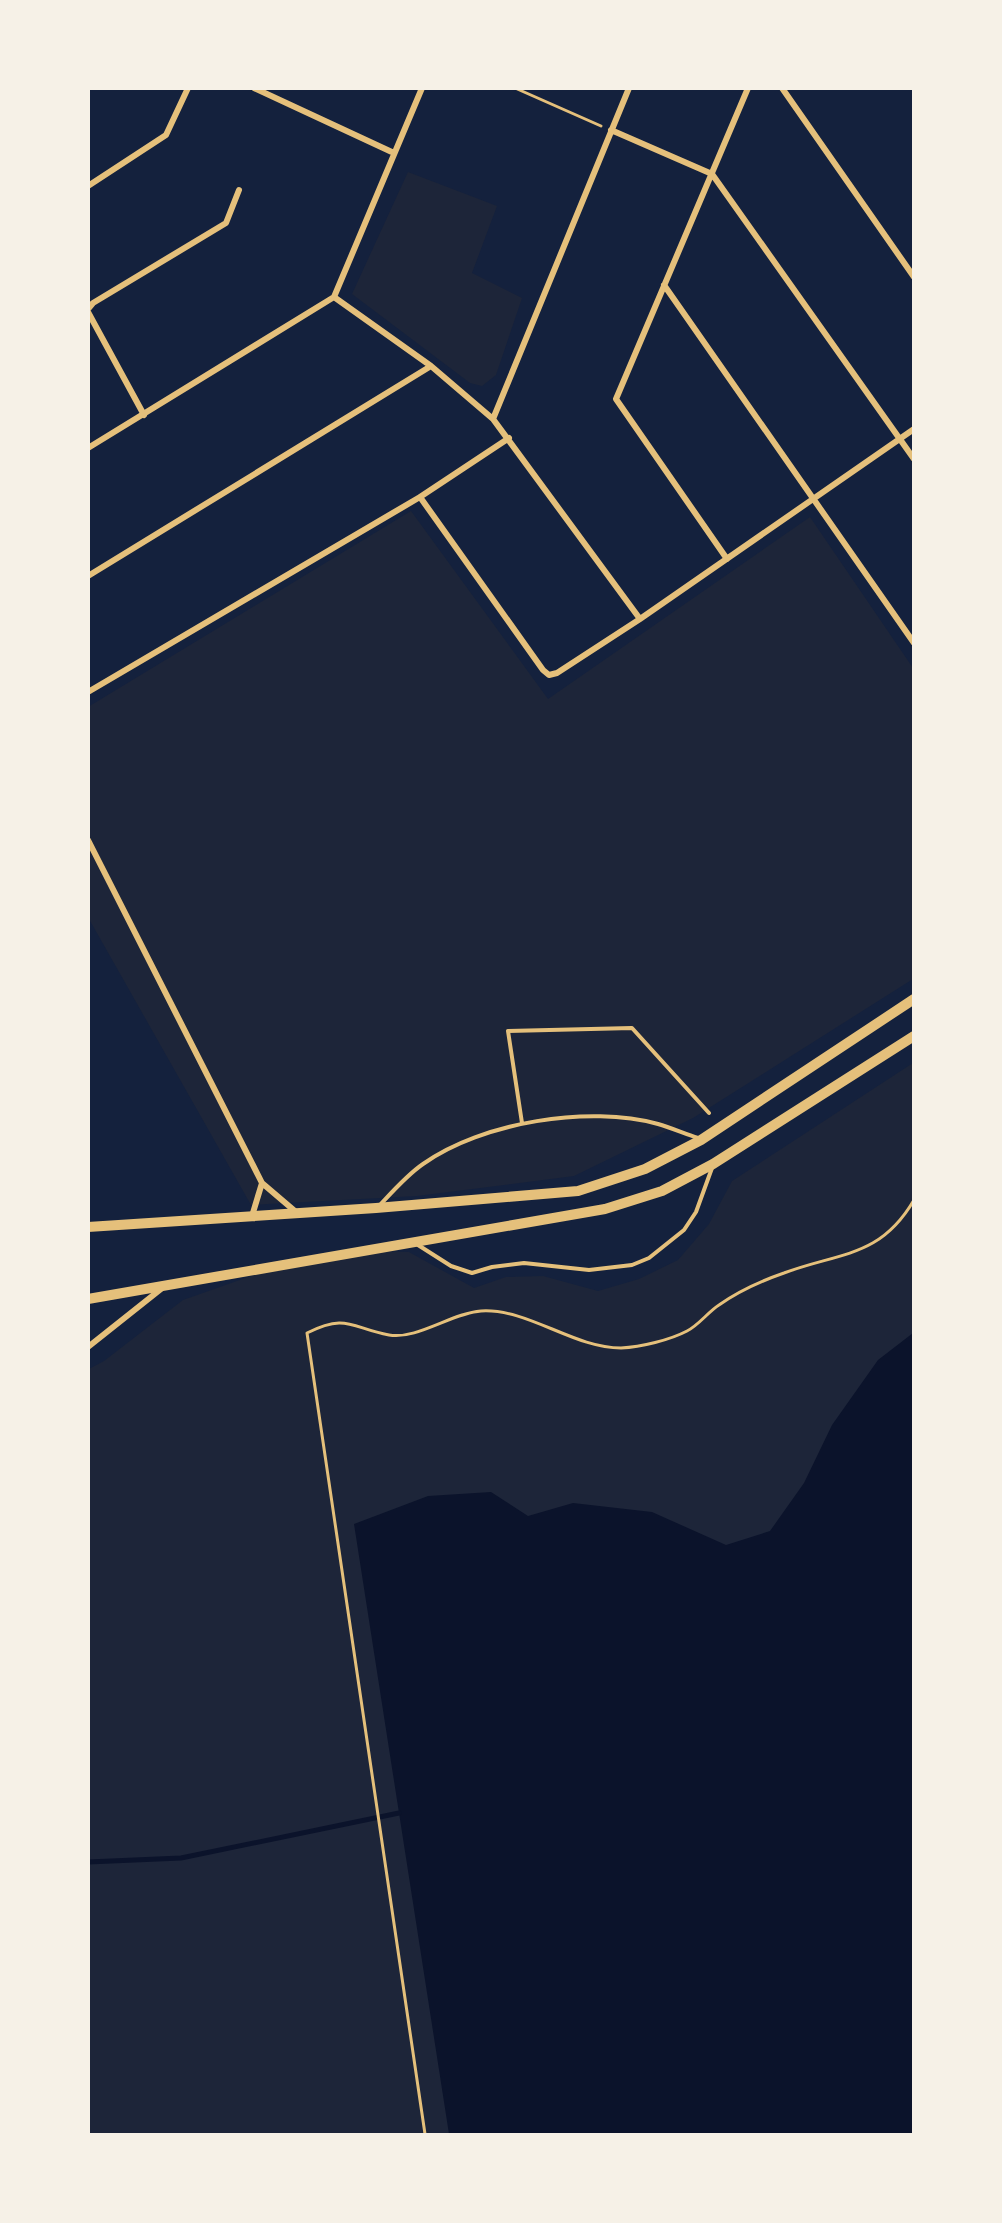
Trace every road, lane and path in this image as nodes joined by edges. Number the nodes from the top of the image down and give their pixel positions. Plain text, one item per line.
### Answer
1 (188, 88) edge
2 (254, 88) edge
3 (422, 88) edge
4 (515, 88) edge
5 (629, 88) edge
6 (748, 88) edge
7 (782, 88) edge
8 (611, 130) junction
9 (394, 153) junction
10 (712, 174) junction
11 (88, 186) edge
12 (239, 190) dead end
13 (914, 277) edge
14 (664, 285) junction
15 (334, 297) junction
16 (88, 310) edge
17 (431, 366) junction
18 (144, 415) junction
19 (493, 419) junction
20 (914, 429) edge
21 (509, 438) junction
22 (899, 439) junction
23 (88, 448) edge
24 (914, 459) edge
25 (420, 497) junction
26 (814, 498) junction
27 (727, 559) junction
28 (88, 576) edge
29 (640, 619) junction
30 (914, 643) edge
31 (88, 692) edge
32 (88, 840) edge
33 (914, 999) edge
34 (914, 1036) edge
35 (710, 1113) dead end
36 (522, 1123) junction
37 (701, 1140) junction
38 (713, 1164) junction
39 (262, 1183) junction
40 (914, 1200) edge
41 (376, 1208) junction
42 (297, 1212) junction
43 (252, 1216) junction
44 (88, 1227) edge
45 (415, 1243) junction
46 (166, 1285) junction
47 (88, 1299) edge
48 (88, 1347) edge
49 (425, 2134) edge

1 - 11 street
2 - 9 street
3 - 9 street
4 - 8 path
5 - 8 street
6 - 10 street
7 - 13 street
8 - 10 street
8 - 19 street
9 - 15 street
10 - 14 street
10 - 22 street
12 - 16 street
14 - 26 street
14 - 27 street
15 - 17 street
15 - 18 street
16 - 18 street
17 - 19 street
17 - 28 street
18 - 23 street
19 - 21 street
20 - 22 street
21 - 25 street
21 - 29 street
22 - 24 street
22 - 26 street
25 - 29 street
25 - 31 street
26 - 27 street
26 - 30 street
27 - 29 street
32 - 39 street
33 - 37 main road
34 - 38 main road
35 - 36 lane
36 - 37 lane
36 - 41 lane
37 - 41 main road
38 - 45 main road
38 - 45 lane
39 - 42 street
39 - 43 street
40 - 49 path
41 - 42 main road
42 - 43 main road
43 - 44 main road
45 - 46 main road
46 - 47 main road
46 - 48 street

